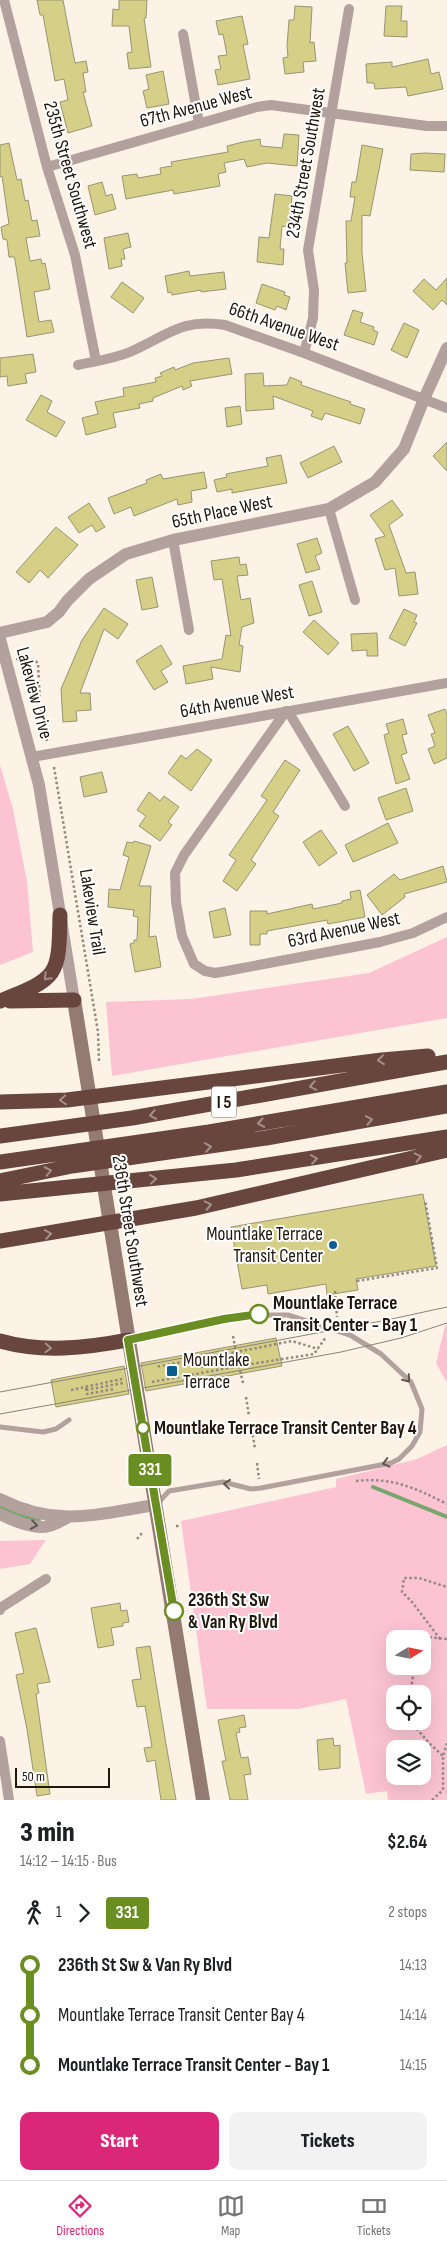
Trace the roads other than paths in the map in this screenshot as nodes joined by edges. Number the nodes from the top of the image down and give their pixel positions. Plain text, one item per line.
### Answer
1 (4, 0) edge
2 (349, 9) dead end
3 (183, 34) dead end
4 (332, 114) junction
5 (199, 123) junction
6 (447, 126) edge
7 (47, 167) junction
8 (447, 348) edge
9 (304, 353) junction
10 (96, 361) junction
11 (78, 365) dead end
12 (424, 399) junction
13 (447, 408) edge
14 (329, 509) junction
15 (173, 540) junction
16 (355, 600) dead end
17 (189, 630) dead end
18 (0, 633) edge
19 (0, 639) edge
20 (447, 682) edge
21 (287, 711) junction
22 (32, 757) junction
23 (345, 806) dead end
24 (60, 915) junction
25 (447, 917) edge
26 (74, 1000) junction
27 (0, 1001) edge
28 (447, 1055) edge
29 (447, 1062) edge
30 (447, 1092) edge
31 (0, 1102) edge
32 (447, 1106) edge
33 (0, 1136) edge
34 (447, 1137) edge
35 (447, 1150) edge
36 (0, 1162) edge
37 (0, 1181) edge
38 (0, 1194) edge
39 (0, 1241) edge
40 (128, 1340) junction
41 (0, 1341) edge
42 (69, 1420) dead end
43 (0, 1427) edge
44 (0, 1499) edge
45 (156, 1505) junction
46 (0, 1514) edge
47 (68, 1518) junction
48 (46, 1580) dead end
49 (0, 1610) edge
50 (0, 1741) edge
51 (9, 1800) edge
52 (203, 1800) edge

1 - 7 street, 235th Street Southwest
2 - 4 street, 234th Street Southwest
3 - 5 street
4 - 5 street, 67th Avenue West
4 - 6 street, 67th Avenue West
4 - 9 street, 234th Street Southwest
5 - 7 street, 67th Avenue West
7 - 10 street, 235th Street Southwest
8 - 12 street
9 - 10 street, 66th Avenue West
9 - 12 street, 66th Avenue West
10 - 11 street, 66th Avenue West
12 - 13 street, 66th Avenue West
12 - 14 street, 65th Place West
14 - 15 street, 65th Place West
14 - 16 street
15 - 17 street
15 - 18 street, 65th Place West
19 - 22 street, Lakeview Drive
20 - 21 street, 64th Avenue West
21 - 22 street, 64th Avenue West
21 - 23 street
21 - 25 street, 63rd Avenue West
22 - 24 street, 236th Street Southwest
24 - 26 street, 236th Street Southwest
24 -> 27 highway
26 - 27 highway
26 - 40 main road, 236th Street Southwest
28 -> 31 highway
29 -> 33 highway, I 5
30 -> 36 highway
37 -> 32 highway
38 -> 34 highway
39 -> 35 highway
41 -> 40 highway
40 - 45 main road, 236th Street Southwest
40 -> 45 lane
42 - 43 lane
44 - 47 street
45 - 47 street
45 - 52 main road, 236th Street Southwest
46 -> 47 street
48 - 49 street
50 - 51 street

